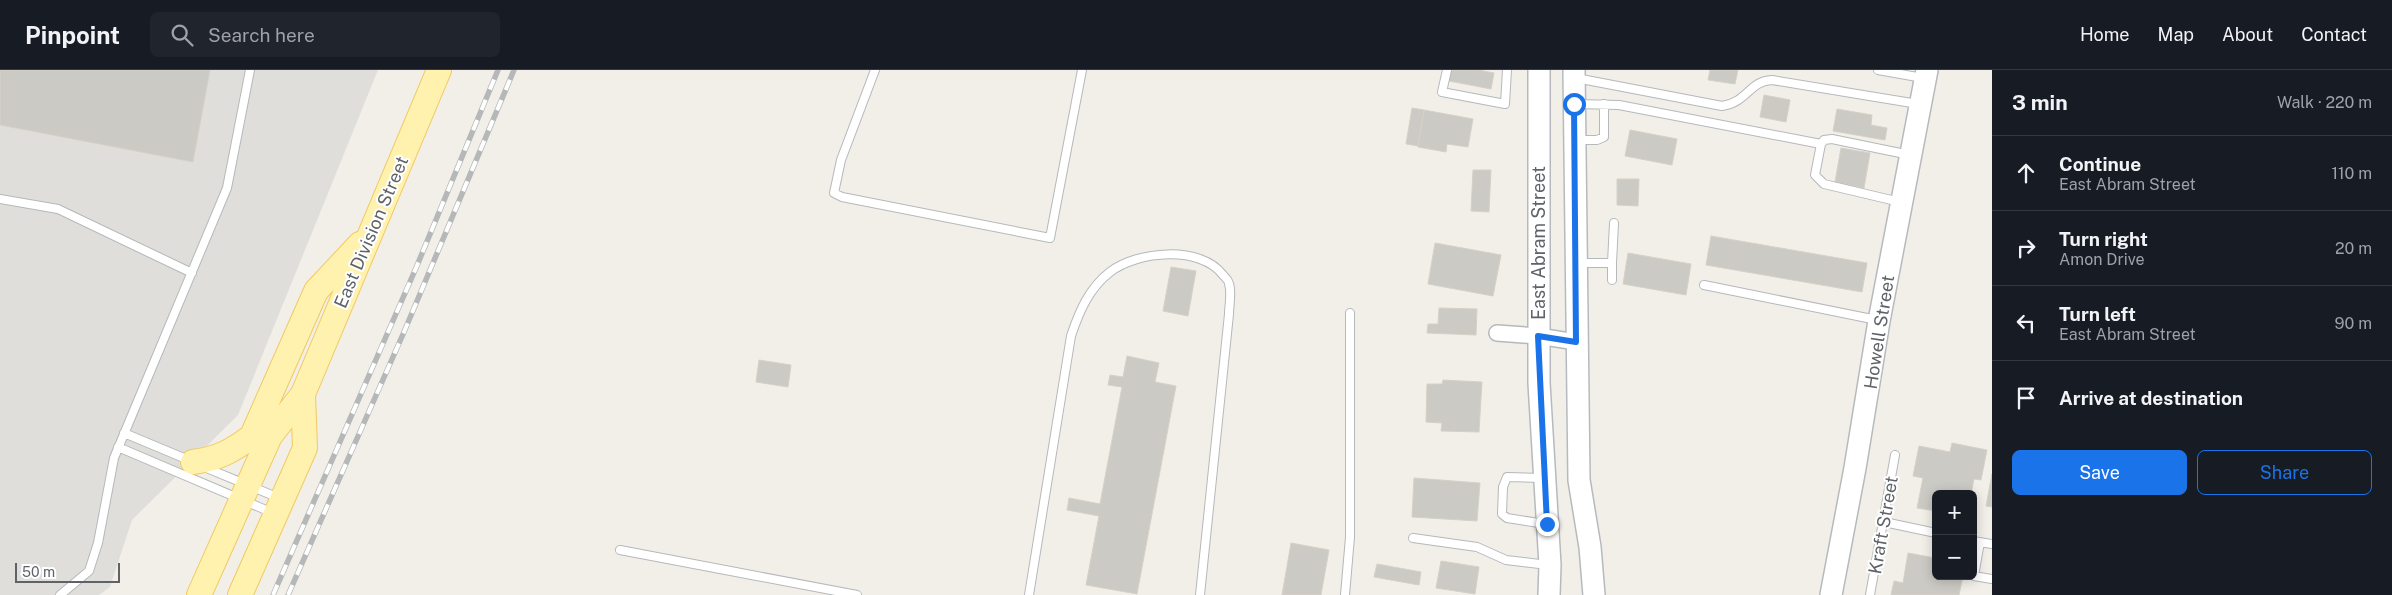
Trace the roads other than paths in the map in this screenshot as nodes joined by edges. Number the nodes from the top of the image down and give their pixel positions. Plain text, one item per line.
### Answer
1 (250, 70) edge
2 (439, 70) edge
3 (875, 70) edge
4 (1082, 70) edge
5 (1447, 70) edge
6 (1507, 70) edge
7 (1539, 70) edge
8 (1878, 70) edge
9 (1574, 74) edge
10 (1926, 74) edge
11 (1574, 104) junction
12 (1604, 104) junction
13 (1921, 105) junction
14 (1574, 140) junction
15 (1820, 144) junction
16 (1911, 155) junction
17 (0, 199) edge
18 (1902, 203) junction
19 (1614, 223) dead end
20 (370, 234) junction
21 (1612, 263) junction
22 (1575, 264) junction
23 (192, 273) junction
24 (1612, 280) dead end
25 (1704, 285) dead end
26 (1350, 313) dead end
27 (1879, 321) junction
28 (1497, 333) dead end
29 (1538, 336) junction
30 (1576, 342) junction
31 (303, 394) junction
32 (124, 433) junction
33 (118, 447) junction
34 (1896, 455) dead end
35 (193, 462) junction
36 (1544, 478) junction
37 (245, 493) junction
38 (279, 507) junction
39 (1884, 522) junction
40 (1547, 524) junction
41 (1932, 532) edge
42 (1413, 538) dead end
43 (1977, 541) edge
44 (1992, 544) edge
45 (620, 550) dead end
46 (1550, 565) junction
47 (1977, 576) edge
48 (1992, 579) edge
49 (60, 595) edge
50 (199, 595) edge
51 (240, 595) edge
52 (857, 595) edge
53 (1029, 595) edge
54 (1200, 595) edge
55 (1345, 595) edge
56 (1549, 595) edge
57 (1594, 595) edge
58 (1830, 595) edge
59 (1870, 595) edge

1 - 23 lane
2 - 20 main road, East Division Street
3 - 4 lane
5 - 6 lane
7 - 29 main road, East Abram Street
8 - 10 lane
9 - 11 main road, East Abram Street
9 - 13 lane
10 - 13 main road, Howell Street
11 - 12 lane
11 - 14 main road, East Abram Street
12 - 14 lane
12 - 15 lane
13 - 16 main road, Howell Street
14 - 22 main road, East Abram Street
15 - 16 lane
15 - 18 lane
16 - 18 main road, Howell Street
17 - 23 lane
18 - 27 main road, Howell Street
19 - 21 lane
20 - 31 main road, East Division Street
20 - 35 main road
21 - 22 lane
21 - 24 lane
22 - 30 main road, East Abram Street
23 - 32 lane
25 - 27 lane
26 - 55 lane
27 - 58 main road, Howell Street
28 - 29 street
29 - 30 street
29 - 36 main road, East Abram Street
30 - 57 main road, East Abram Street
31 - 37 main road, East Division Street
31 - 38 main road, East Division Street
32 - 33 lane
32 - 35 lane
33 - 37 lane
33 - 49 lane
34 - 39 lane, Kraft Street
35 - 37 lane
36 - 40 main road, East Abram Street
36 - 40 lane
37 - 38 lane
37 - 38 lane
37 - 50 main road, East Division Street
38 - 51 main road, East Division Street
39 - 41 lane
39 - 59 lane, Kraft Street
40 - 46 main road, East Abram Street
42 - 46 lane
43 - 44 lane
45 - 52 lane
46 - 56 main road, East Abram Street
47 - 48 lane
53 - 54 lane

